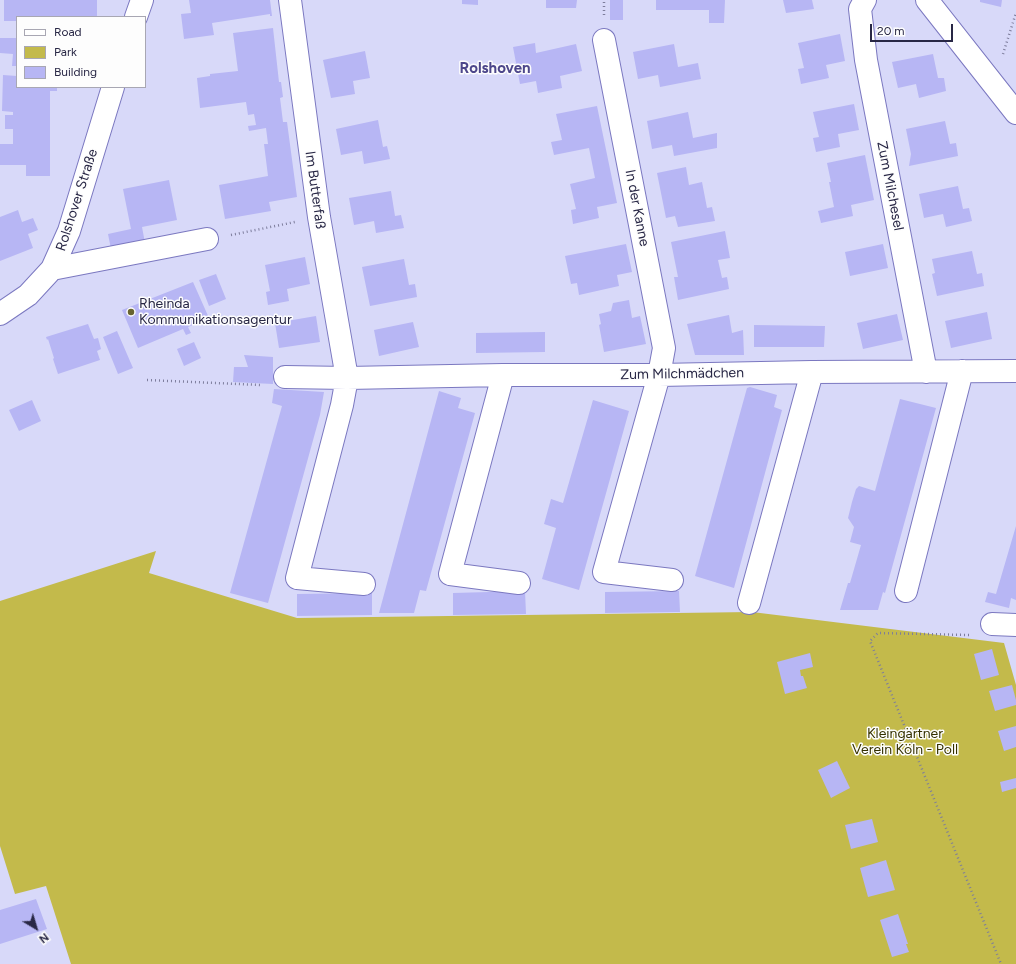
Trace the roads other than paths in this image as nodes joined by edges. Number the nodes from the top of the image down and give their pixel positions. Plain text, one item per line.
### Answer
1 (142, 0) edge
2 (290, 0) edge
3 (865, 0) edge
4 (927, 0) edge
5 (136, 16) edge
6 (604, 40) dead end
7 (113, 88) edge
8 (1016, 113) edge
9 (207, 239) road end
10 (52, 269) junction
11 (0, 314) edge
12 (962, 371) junction
13 (1016, 371) edge
14 (812, 372) junction
15 (926, 372) junction
16 (503, 375) junction
17 (659, 375) junction
18 (285, 377) road end
19 (347, 378) junction
20 (672, 580) dead end
21 (520, 583) dead end
22 (364, 584) dead end
23 (906, 591) dead end
24 (748, 602) dead end
25 (992, 624) dead end
26 (1016, 625) edge

1 - 5 street
2 - 19 street, Im Butterfaß
3 - 15 street, Zum Milchesel
4 - 8 street
6 - 17 street, In der Kanne
7 - 10 street, Rolshover Straße
9 - 10 street
10 - 11 street, Rolshover Straße
12 - 13 street, Zum Milchmädchen
12 - 15 street, Zum Milchmädchen
12 - 23 street
14 - 15 street, Zum Milchmädchen
14 - 17 street, Zum Milchmädchen
14 - 24 street
16 - 17 street, Zum Milchmädchen
16 - 19 street, Zum Milchmädchen
16 - 21 street
17 - 20 street, In der Kanne
18 - 19 street, Zum Milchmädchen
19 - 22 street
25 - 26 street

